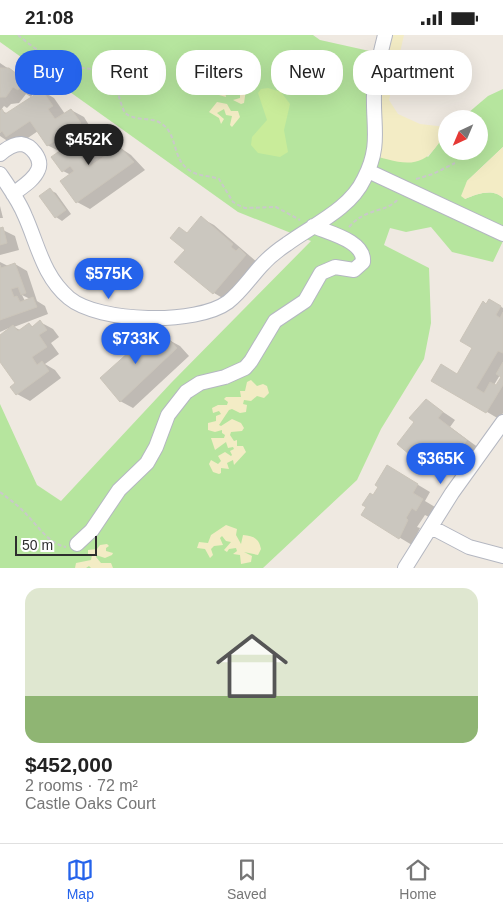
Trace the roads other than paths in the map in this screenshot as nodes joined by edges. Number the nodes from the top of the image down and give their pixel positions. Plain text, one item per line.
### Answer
1 (385, 35) edge
2 (0, 154) edge
3 (368, 171) junction
4 (0, 174) edge
5 (13, 194) junction
6 (313, 226) junction
7 (503, 234) edge
8 (503, 422) edge
9 (431, 527) junction
10 (77, 544) road end
11 (503, 556) edge
12 (404, 568) edge

1 - 3 street
2 - 5 street
3 - 6 street
3 - 7 street
4 - 5 street
5 - 6 street
6 - 10 street
8 - 9 street
9 - 11 street
9 - 12 street

